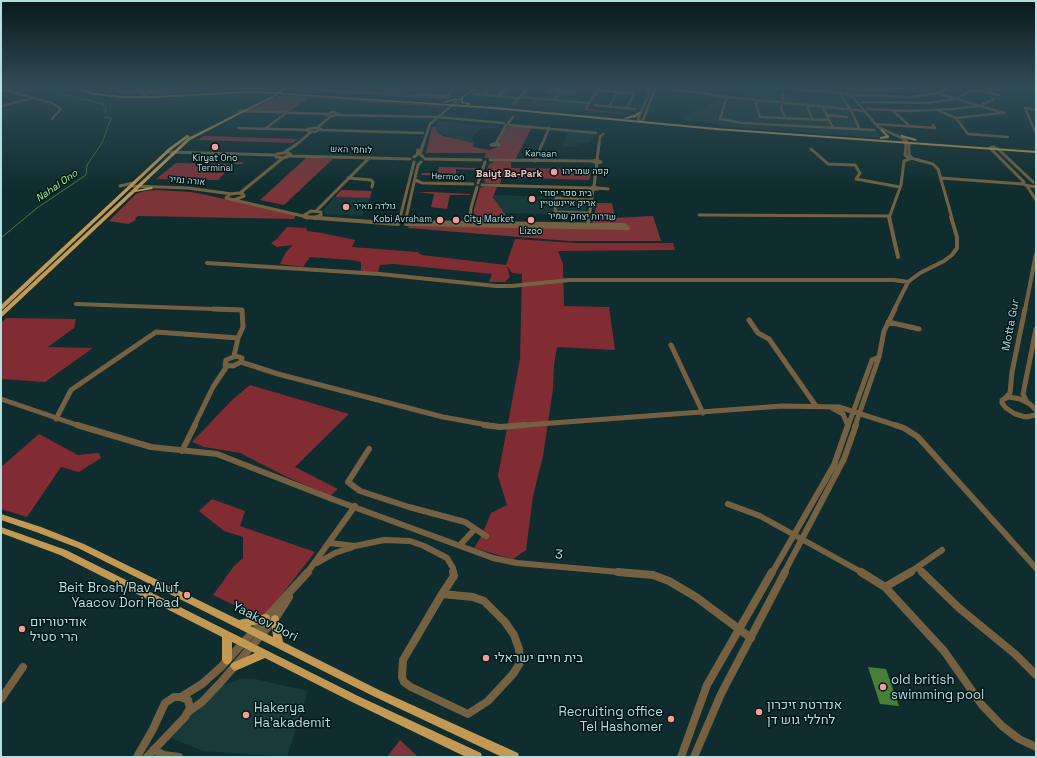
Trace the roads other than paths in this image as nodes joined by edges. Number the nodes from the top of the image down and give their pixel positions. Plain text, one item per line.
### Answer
1 (219, 122) edge
2 (222, 122) edge
3 (273, 122) edge
4 (324, 122) edge
5 (429, 122) edge
6 (432, 122) edge
7 (490, 122) edge
8 (660, 122) edge
9 (664, 122) edge
10 (739, 122) edge
11 (829, 122) edge
12 (856, 122) edge
13 (906, 122) edge
14 (959, 122) edge
15 (1031, 122) edge
16 (507, 124) junction
17 (877, 124) junction
18 (932, 125) dead end
19 (910, 126) junction
20 (238, 128) dead end
21 (265, 128) junction
22 (317, 128) junction
23 (549, 128) junction
24 (833, 128) junction
25 (859, 128) dead end
26 (307, 130) junction
27 (321, 130) junction
28 (874, 130) dead end
29 (882, 130) junction
30 (311, 132) junction
31 (423, 133) junction
32 (599, 133) junction
33 (1036, 133) edge
34 (902, 136) junction
35 (1008, 137) dead end
36 (874, 138) junction
37 (496, 143) dead end
38 (907, 143) junction
39 (979, 146) junction
40 (293, 148) junction
41 (991, 148) junction
42 (179, 149) junction
43 (811, 149) dead end
44 (998, 149) junction
45 (1036, 151) edge
46 (167, 152) junction
47 (182, 152) junction
48 (284, 153) junction
49 (173, 154) junction
50 (290, 154) junction
51 (905, 155) junction
52 (277, 156) junction
53 (414, 157) junction
54 (283, 158) junction
55 (369, 158) junction
56 (912, 158) junction
57 (410, 159) junction
58 (423, 160) junction
59 (483, 161) junction
60 (535, 161) junction
61 (904, 161) junction
62 (275, 162) junction
63 (414, 162) junction
64 (597, 162) junction
65 (607, 162) dead end
66 (348, 178) junction
67 (941, 178) junction
68 (414, 180) junction
69 (136, 182) junction
70 (144, 182) junction
71 (422, 183) junction
72 (1023, 183) junction
73 (1035, 183) edge
74 (477, 185) junction
75 (413, 186) junction
76 (1027, 186) junction
77 (130, 187) junction
78 (138, 187) junction
79 (152, 187) junction
80 (372, 187) dead end
81 (900, 187) junction
82 (1036, 187) edge
83 (594, 188) junction
84 (608, 189) dead end
85 (133, 192) junction
86 (125, 193) junction
87 (240, 193) junction
88 (232, 194) junction
89 (226, 197) junction
90 (243, 197) junction
91 (234, 200) junction
92 (592, 200) junction
93 (1036, 200) edge
94 (316, 211) junction
95 (309, 212) junction
96 (590, 213) junction
97 (699, 214) dead end
98 (321, 215) junction
99 (303, 216) junction
100 (889, 216) junction
101 (314, 218) junction
102 (398, 222) junction
103 (407, 222) junction
104 (470, 223) junction
105 (588, 225) junction
106 (1036, 254) edge
107 (898, 257) dead end
108 (207, 263) dead end
109 (908, 282) junction
110 (76, 304) dead end
111 (1, 308) edge
112 (1, 315) edge
113 (749, 320) dead end
114 (888, 322) junction
115 (919, 329) dead end
116 (1036, 329) edge
117 (238, 338) junction
118 (671, 345) dead end
119 (234, 356) junction
120 (879, 357) junction
121 (241, 362) junction
122 (227, 366) junction
123 (1005, 398) junction
124 (1, 399) edge
125 (816, 406) junction
126 (828, 406) junction
127 (1033, 407) edge
128 (853, 411) junction
129 (703, 413) junction
130 (861, 413) junction
131 (1035, 416) edge
132 (56, 420) junction
133 (848, 426) junction
134 (369, 449) dead end
135 (182, 451) junction
136 (728, 504) dead end
137 (355, 506) junction
138 (1, 517) edge
139 (475, 529) junction
140 (1, 530) edge
141 (793, 534) junction
142 (486, 536) dead end
143 (802, 539) junction
144 (330, 543) junction
145 (460, 545) junction
146 (355, 546) junction
147 (942, 550) dead end
148 (314, 565) junction
149 (918, 568) junction
150 (1036, 568) edge
151 (884, 587) junction
152 (442, 594) junction
153 (270, 618) junction
154 (240, 624) junction
155 (739, 629) junction
156 (257, 633) junction
157 (227, 635) junction
158 (751, 638) junction
159 (279, 644) junction
160 (247, 645) junction
161 (264, 654) junction
162 (231, 663) junction
163 (23, 667) dead end
164 (1036, 675) edge
165 (181, 697) junction
166 (1, 699) edge
167 (188, 712) junction
168 (1036, 747) edge
169 (153, 750) junction
170 (137, 757) edge
171 (147, 757) edge
172 (179, 757) edge
173 (477, 757) edge
174 (514, 757) edge
175 (681, 757) edge
176 (694, 757) edge

1 - 46 main road
2 - 42 main road
3 - 21 street
4 - 22 street
5 - 31 street
6 - 58 street
7 - 16 street
8 - 38 main road
9 - 36 main road
10 - 24 street
11 - 24 street
12 - 25 street
13 - 19 street
14 - 35 street
15 - 33 street
16 - 23 street
16 - 32 street
16 - 37 street
17 - 19 street
17 - 29 street
17 - 34 street
18 - 19 street
20 - 21 street
21 - 26 street
22 - 26 street
22 - 27 street
23 - 32 street
23 - 60 street
24 - 28 street
26 - 30 street
27 - 30 street
27 - 31 street
29 - 36 main road
29 - 38 street
30 - 40 street
31 - 53 street
32 - 64 street
34 - 38 street
34 - 39 main road
36 - 38 main road
38 - 39 main road
38 - 41 main road
38 - 51 street
38 - 56 street
39 - 41 main road
40 - 48 street
40 - 50 street
41 - 44 main road
41 - 45 main road
41 - 72 street
42 - 47 main road
42 - 49 main road
43 - 81 street
44 - 45 main road
44 - 73 street
46 - 49 street
46 - 69 main road
47 - 49 main road
47 - 52 street
48 - 50 street, לוחמי האש
48 - 52 street
49 - 70 main road
50 - 54 street
50 - 55 street, לוחמי האש
51 - 56 street
51 - 61 street
52 - 54 street
52 - 62 street
53 - 57 street
53 - 58 street
54 - 62 street
55 - 57 street, לוחמי האש
55 - 66 street
56 - 61 street
56 - 67 street
57 - 63 street
58 - 59 street
58 - 63 street
58 - 68 street
59 - 60 street, Kanaan
59 - 74 street
60 - 64 street, Kanaan
61 - 81 street
62 - 87 street
63 - 102 street
64 - 65 street
64 - 83 street
66 - 80 street
66 - 94 street
67 - 72 street
67 - 109 street
68 - 71 street, Hermon
68 - 75 street
69 - 77 main road
69 - 86 street
70 - 78 main road
70 - 79 main road
71 - 74 street, Hermon
71 - 75 street, Hermon
72 - 73 street
72 - 76 street
74 - 83 street
74 - 104 street
75 - 103 street
76 - 82 street
76 - 93 street
77 - 78 street, אורה נמיר
77 - 86 main road
78 - 79 street, אורה נמיר
78 - 85 main road
79 - 85 main road
79 - 88 street, אורה נמיר
79 - 89 street, אורה נמיר
81 - 100 street
83 - 84 street
83 - 92 street
85 - 112 main road
86 - 111 main road
87 - 88 street
87 - 90 street
88 - 89 street
89 - 91 street, אורה נמיר
90 - 91 street
90 - 95 street
91 - 99 street
92 - 96 street
92 - 96 street
94 - 95 street
94 - 98 street
95 - 99 street
96 - 105 street
97 - 100 street
98 - 101 street
98 - 102 street
99 - 101 street
100 - 107 street
101 - 102 street
102 - 103 street
103 - 104 street, שדרות יצחק שמיר
103 - 105 street, שדרות יצחק שמיר
104 - 105 street, שדרות יצחק שמיר
106 - 123 street, Motta Gur
108 - 109 street
109 - 114 street
110 - 117 street
113 - 125 street
114 - 115 street
114 - 120 street
116 - 127 street
117 - 119 street
117 - 132 street
118 - 129 street
119 - 121 street
119 - 122 street
120 - 128 street
120 - 130 street
121 - 122 street
121 - 129 street
122 - 135 street
123 - 127 street
123 - 131 street
124 - 132 street, 3
125 - 126 street
125 - 129 street
126 - 128 street
126 - 133 street
128 - 130 street
128 - 133 street
130 - 143 street
130 - 150 street
132 - 135 street, 3
133 - 141 street
134 - 139 street
135 - 137 street, 3
136 - 141 street
137 - 144 street
137 - 145 street, 3
138 - 154 main road, Yaakov Dori
139 - 142 street
139 - 145 street
140 - 157 main road
141 - 143 street
141 - 155 street
143 - 151 street
143 - 158 street
144 - 146 street
144 - 148 street
145 - 155 street, 3
146 - 148 street
146 - 152 street
147 - 149 street
148 - 153 street
149 - 151 street
149 - 164 street
151 - 168 street
152 - 152 street
153 - 154 main road
153 - 156 street
153 - 159 main road
154 - 156 main road, Yaakov Dori
155 - 158 street, 3
155 - 175 street
156 - 159 main road, Yaakov Dori
156 - 160 street
157 - 160 main road
157 - 162 main road
158 - 176 street
159 - 174 main road, Yaakov Dori
160 - 161 main road
160 - 162 street
161 - 162 main road
161 - 173 main road
162 - 165 street
162 - 167 street
163 - 166 street
165 - 167 street
165 - 170 street
167 - 169 street
169 - 171 street
169 - 172 street

